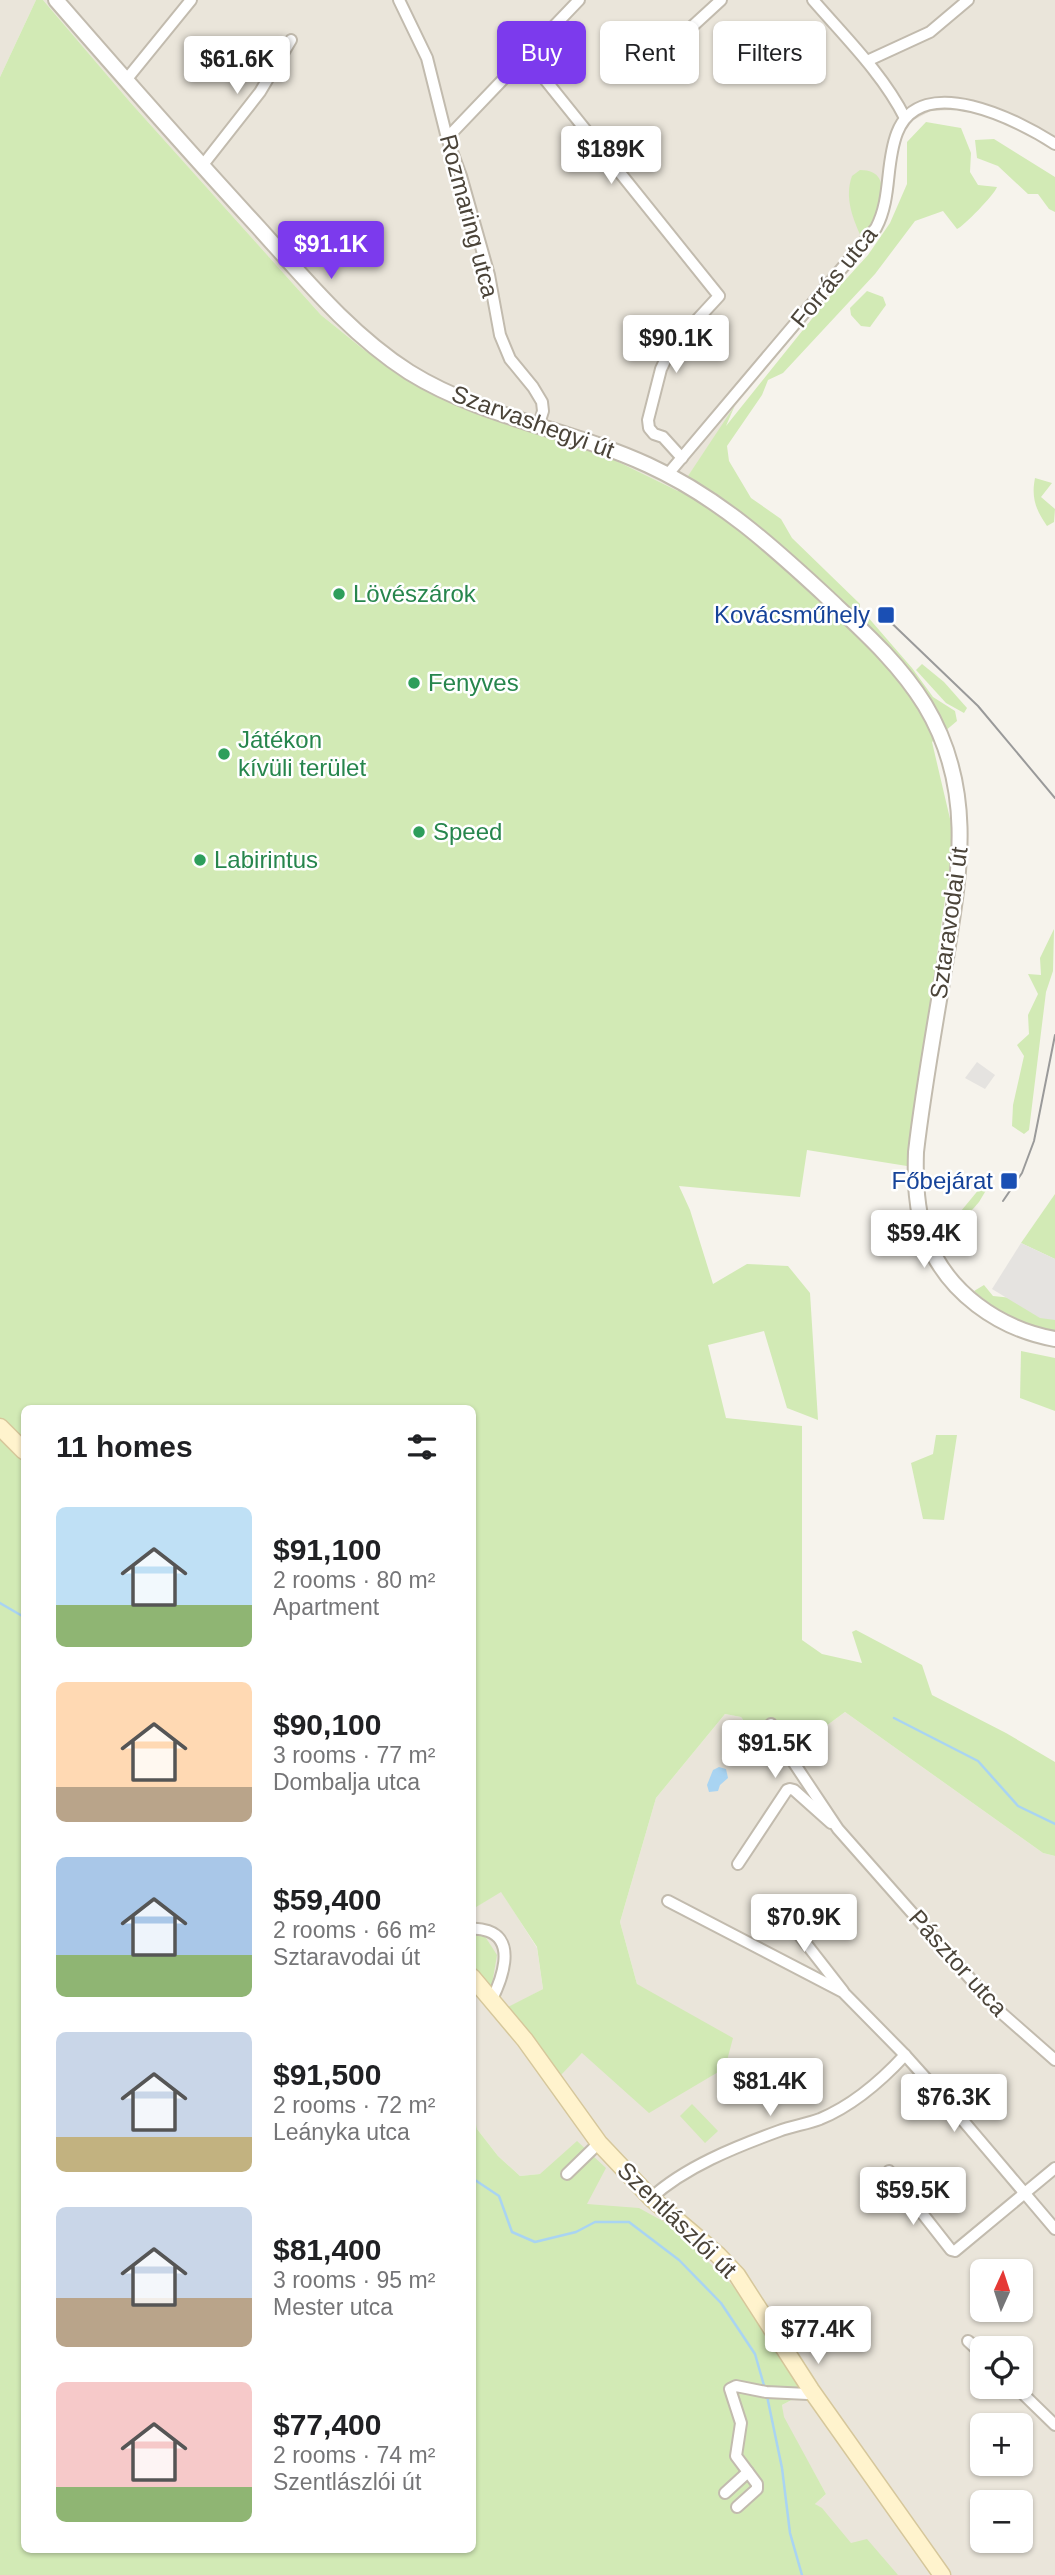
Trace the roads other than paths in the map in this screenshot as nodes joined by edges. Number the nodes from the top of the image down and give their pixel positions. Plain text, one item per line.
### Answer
1 (56, 0) edge
2 (191, 0) edge
3 (399, 0) edge
4 (579, 0) edge
5 (720, 0) edge
6 (813, 0) edge
7 (968, 0) edge
8 (560, 21) edge
9 (698, 21) edge
10 (291, 40) dead end
11 (867, 61) junction
12 (126, 80) junction
13 (500, 84) edge
14 (549, 84) edge
15 (905, 118) junction
16 (447, 138) junction
17 (1055, 144) edge
18 (202, 166) junction
19 (538, 427) junction
20 (682, 458) junction
21 (667, 474) junction
22 (1055, 1339) edge
23 (0, 1427) edge
24 (21, 1448) edge
25 (771, 1724) dead end
26 (838, 1829) junction
27 (738, 1864) dead end
28 (668, 1901) dead end
29 (812, 1909) dead end
30 (476, 1928) edge
31 (476, 1982) edge
32 (844, 1992) junction
33 (492, 1999) junction
34 (905, 2054) junction
35 (1055, 2060) edge
36 (599, 2143) junction
37 (1055, 2168) edge
38 (889, 2171) dead end
39 (567, 2174) dead end
40 (1026, 2193) junction
41 (651, 2198) junction
42 (1055, 2229) edge
43 (811, 2390) junction
44 (1028, 2399) edge
45 (1055, 2425) edge
46 (748, 2472) junction
47 (725, 2493) dead end
48 (737, 2507) dead end
49 (942, 2575) edge

1 - 12 street, Szarvashegyi út
2 - 12 street
3 - 16 street, Rozmaring utca
4 - 8 street
5 - 9 street
6 - 11 street
7 - 11 street
10 - 18 street
11 - 15 street
12 - 18 street, Szarvashegyi út
13 - 16 street
14 - 20 street
15 - 17 street
15 - 20 street, Forrás utca
16 - 19 street, Rozmaring utca
18 - 19 street, Szarvashegyi út
19 - 21 street, Szarvashegyi út
20 - 21 street, Forrás utca
21 - 22 street, Sztaravodai út
23 - 24 main road
25 - 26 street, Pásztor utca
26 - 27 street
26 - 35 street, Pásztor utca
28 - 32 street
29 - 32 street
30 - 33 street
31 - 33 main road, Szentlászlói út
32 - 34 street
33 - 36 main road, Szentlászlói út
34 - 40 street
34 - 41 street
36 - 39 street
36 - 41 main road, Szentlászlói út
37 - 40 street
38 - 40 street
40 - 42 street
41 - 43 main road, Szentlászlói út
43 - 46 street
43 - 49 main road, Szentlászlói út
44 - 45 street
46 - 47 street
46 - 48 street

